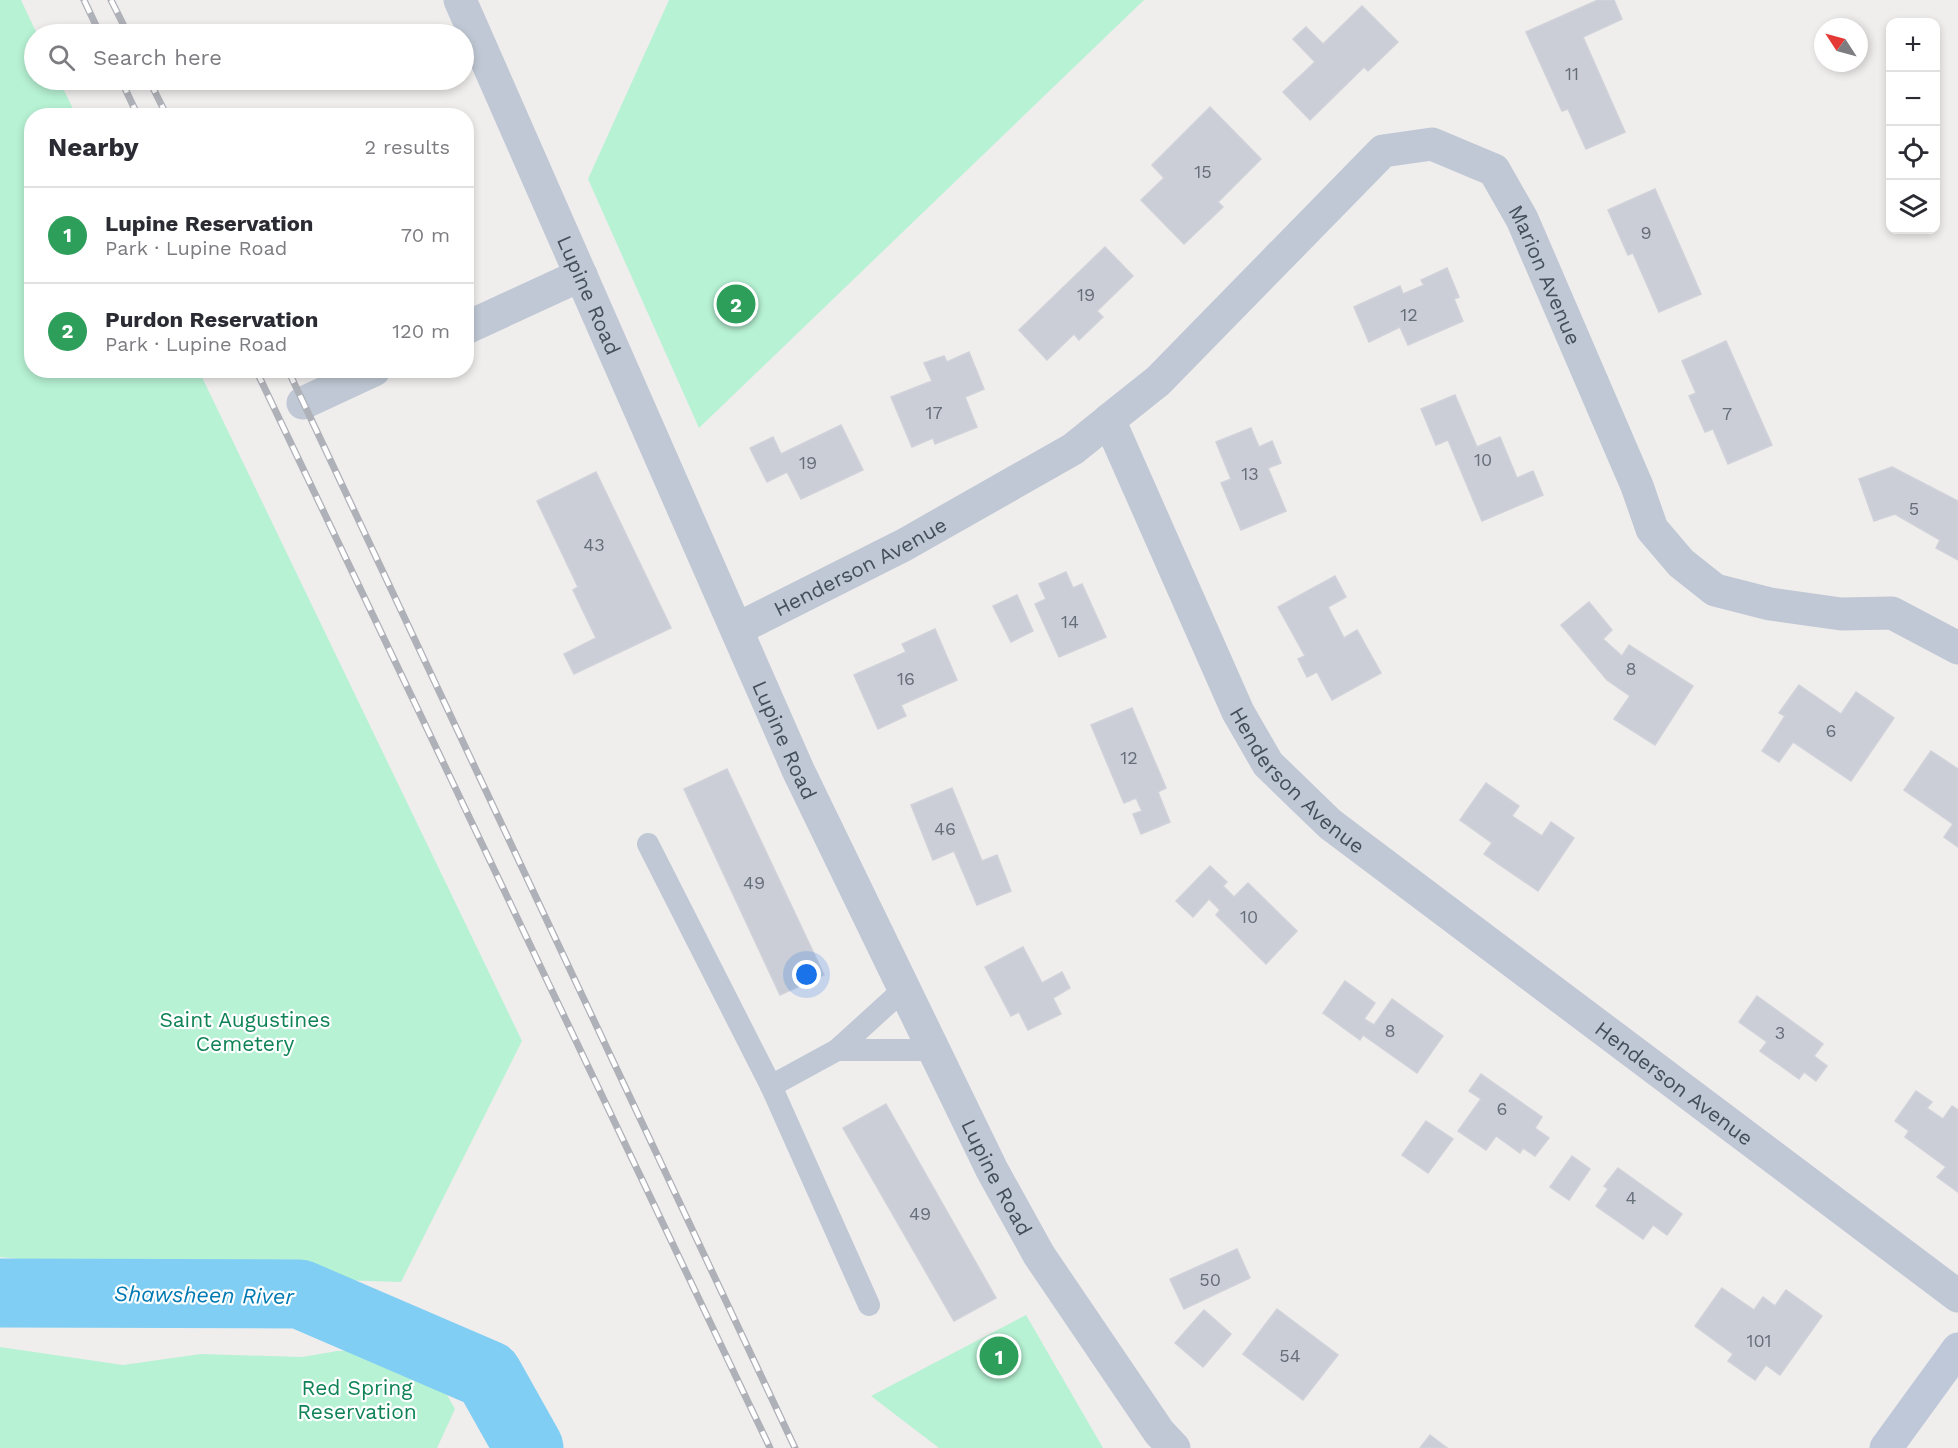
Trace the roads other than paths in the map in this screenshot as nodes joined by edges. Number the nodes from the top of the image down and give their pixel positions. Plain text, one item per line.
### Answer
1 (460, 0) edge
2 (471, 24) edge
3 (474, 32) edge
4 (581, 275) junction
5 (474, 324) edge
6 (357, 378) edge
7 (303, 403) dead end
8 (1109, 420) junction
9 (737, 629) junction
10 (1958, 648) edge
11 (648, 844) dead end
12 (904, 989) junction
13 (837, 1050) junction
14 (934, 1050) junction
15 (771, 1086) junction
16 (1958, 1296) edge
17 (869, 1305) dead end
18 (1958, 1349) edge
19 (1174, 1448) edge
20 (1886, 1448) edge

1 - 2 street, Lupine Road
3 - 4 street, Lupine Road
4 - 5 street
4 - 9 street, Lupine Road
6 - 7 street
8 - 9 street, Henderson Avenue
8 - 10 street, Marion Avenue
8 - 16 street, Henderson Avenue
9 - 12 street, Lupine Road
11 - 15 lane
12 - 13 lane
12 - 14 street, Lupine Road
13 - 14 lane
13 - 15 lane
14 - 19 street, Lupine Road
15 - 17 lane
18 - 20 main road

